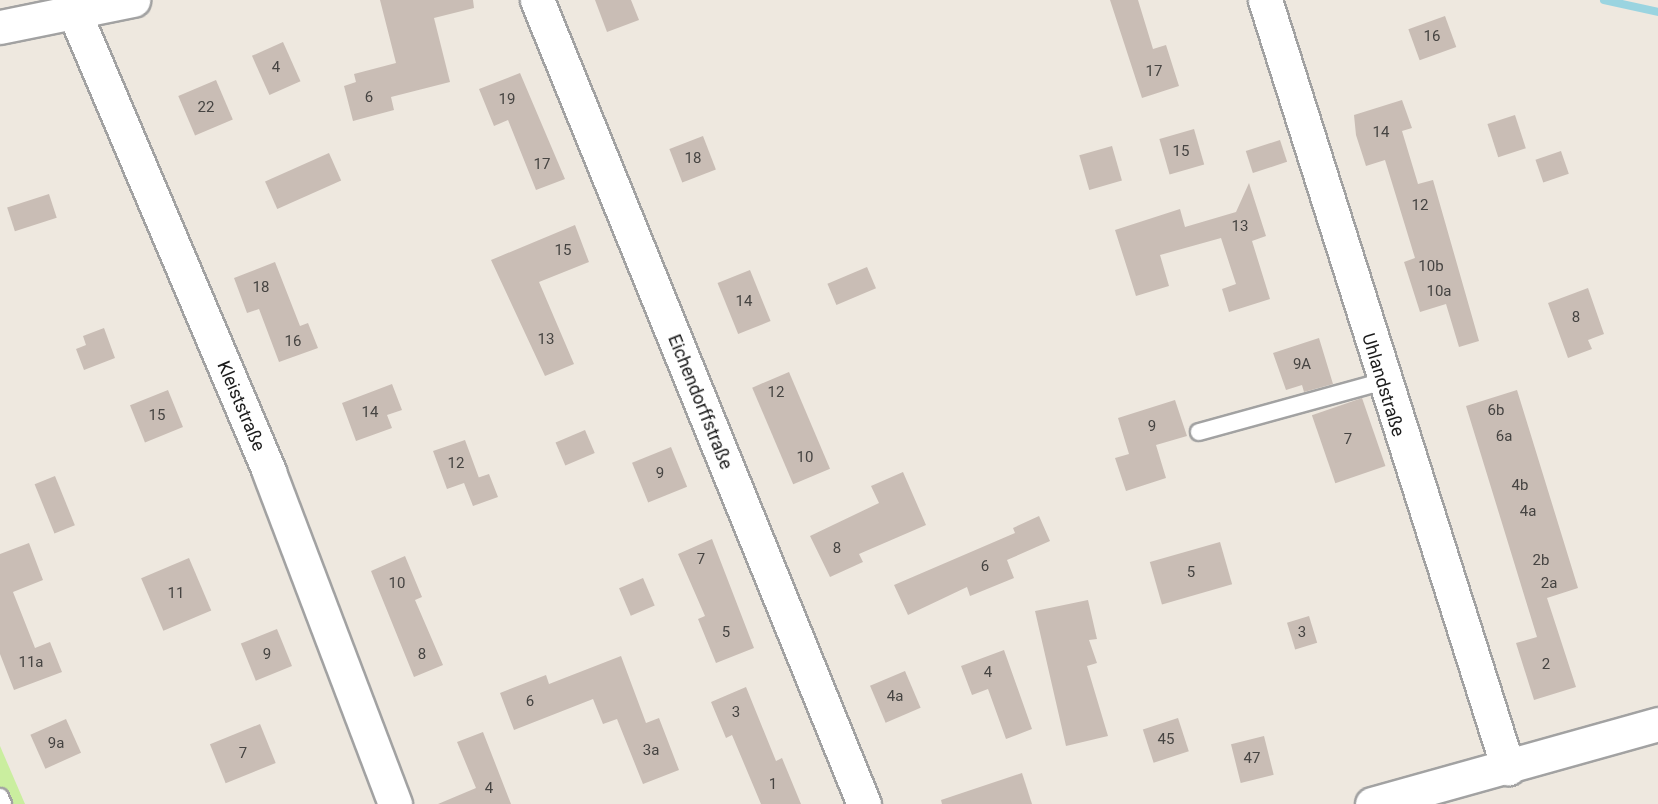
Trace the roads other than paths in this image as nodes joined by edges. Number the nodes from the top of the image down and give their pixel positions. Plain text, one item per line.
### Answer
1 (133, 0) edge
2 (537, 0) edge
3 (1265, 0) edge
4 (75, 14) junction
5 (0, 27) edge
6 (1381, 382) junction
7 (1199, 432) dead end
8 (1658, 724) edge
9 (1508, 768) junction
10 (0, 797) edge
11 (3, 804) edge
12 (395, 804) edge
13 (864, 804) edge
14 (1372, 804) edge

1 - 4 street
2 - 13 street, Eichendorffstraße
3 - 6 street, Uhlandstraße
4 - 5 street
4 - 12 street, Kleiststraße
6 - 7 lane
6 - 9 street, Uhlandstraße
8 - 9 street
9 - 14 street
10 - 11 lane

